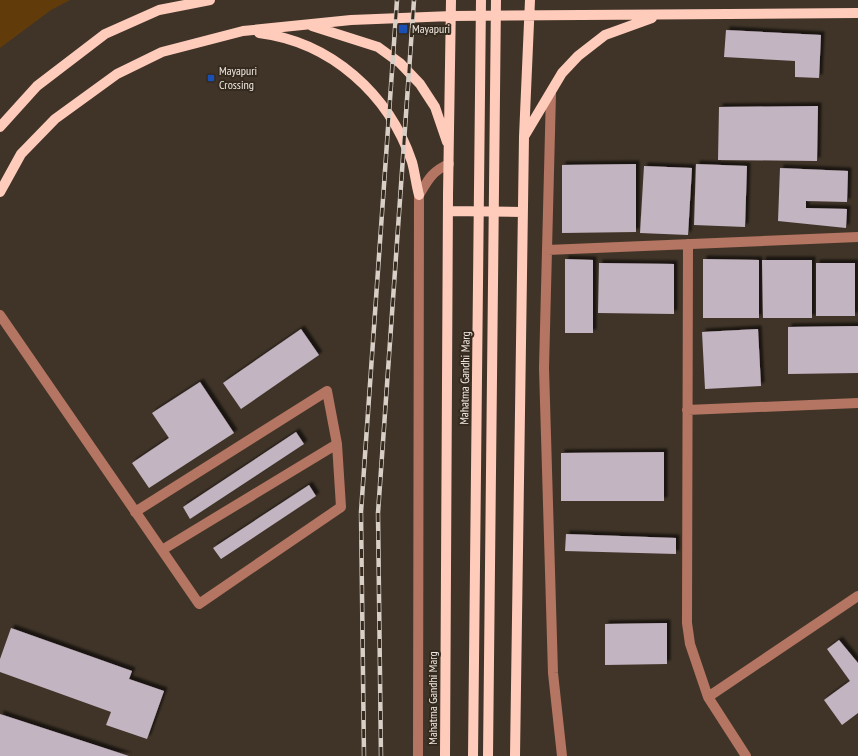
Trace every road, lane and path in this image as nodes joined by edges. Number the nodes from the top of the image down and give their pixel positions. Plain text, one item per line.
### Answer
1 (182, 0) edge
2 (210, 0) edge
3 (452, 0) edge
4 (481, 0) edge
5 (496, 0) edge
6 (530, 0) edge
7 (159, 10) junction
8 (858, 13) edge
9 (452, 16) junction
10 (529, 16) junction
11 (660, 16) junction
12 (306, 24) junction
13 (243, 31) junction
14 (551, 93) junction
15 (0, 127) edge
16 (524, 136) junction
17 (450, 150) junction
18 (449, 164) junction
19 (0, 192) edge
20 (419, 195) junction
21 (522, 212) junction
22 (448, 216) junction
23 (858, 237) edge
24 (688, 244) junction
25 (547, 250) junction
26 (0, 315) edge
27 (858, 403) edge
28 (687, 410) junction
29 (336, 444) junction
30 (135, 512) junction
31 (162, 550) junction
32 (858, 596) edge
33 (708, 697) junction
34 (418, 756) edge
35 (445, 756) edge
36 (473, 756) edge
37 (488, 756) edge
38 (515, 756) edge
39 (562, 756) edge
40 (746, 756) edge

1 - 7 main road
2 - 7 main road
3 - 9 main road, Mahatma Gandhi Marg
4 - 36 main road, Mahatma Gandhi Marg, bridge
5 - 37 main road, bridge
6 - 10 main road
7 - 15 main road
8 - 11 main road
9 - 10 main road
9 - 12 main road
9 - 17 main road, Mahatma Gandhi Marg
10 - 11 main road
10 - 16 main road
11 - 14 main road
12 - 13 main road
12 - 17 main road
13 - 19 main road
13 - 20 main road
14 - 16 main road
14 - 25 street
16 - 21 main road
17 - 18 main road, Mahatma Gandhi Marg
18 - 20 street
18 - 22 main road, Mahatma Gandhi Marg
20 - 34 street
21 - 22 main road
21 - 38 main road
22 - 35 main road, Mahatma Gandhi Marg
23 - 24 street
24 - 25 street
24 - 28 street
25 - 39 street
26 - 30 street
27 - 28 street
28 - 33 street
29 - 30 street
29 - 31 street
29 - 31 street
30 - 31 street
32 - 33 street
33 - 40 street

